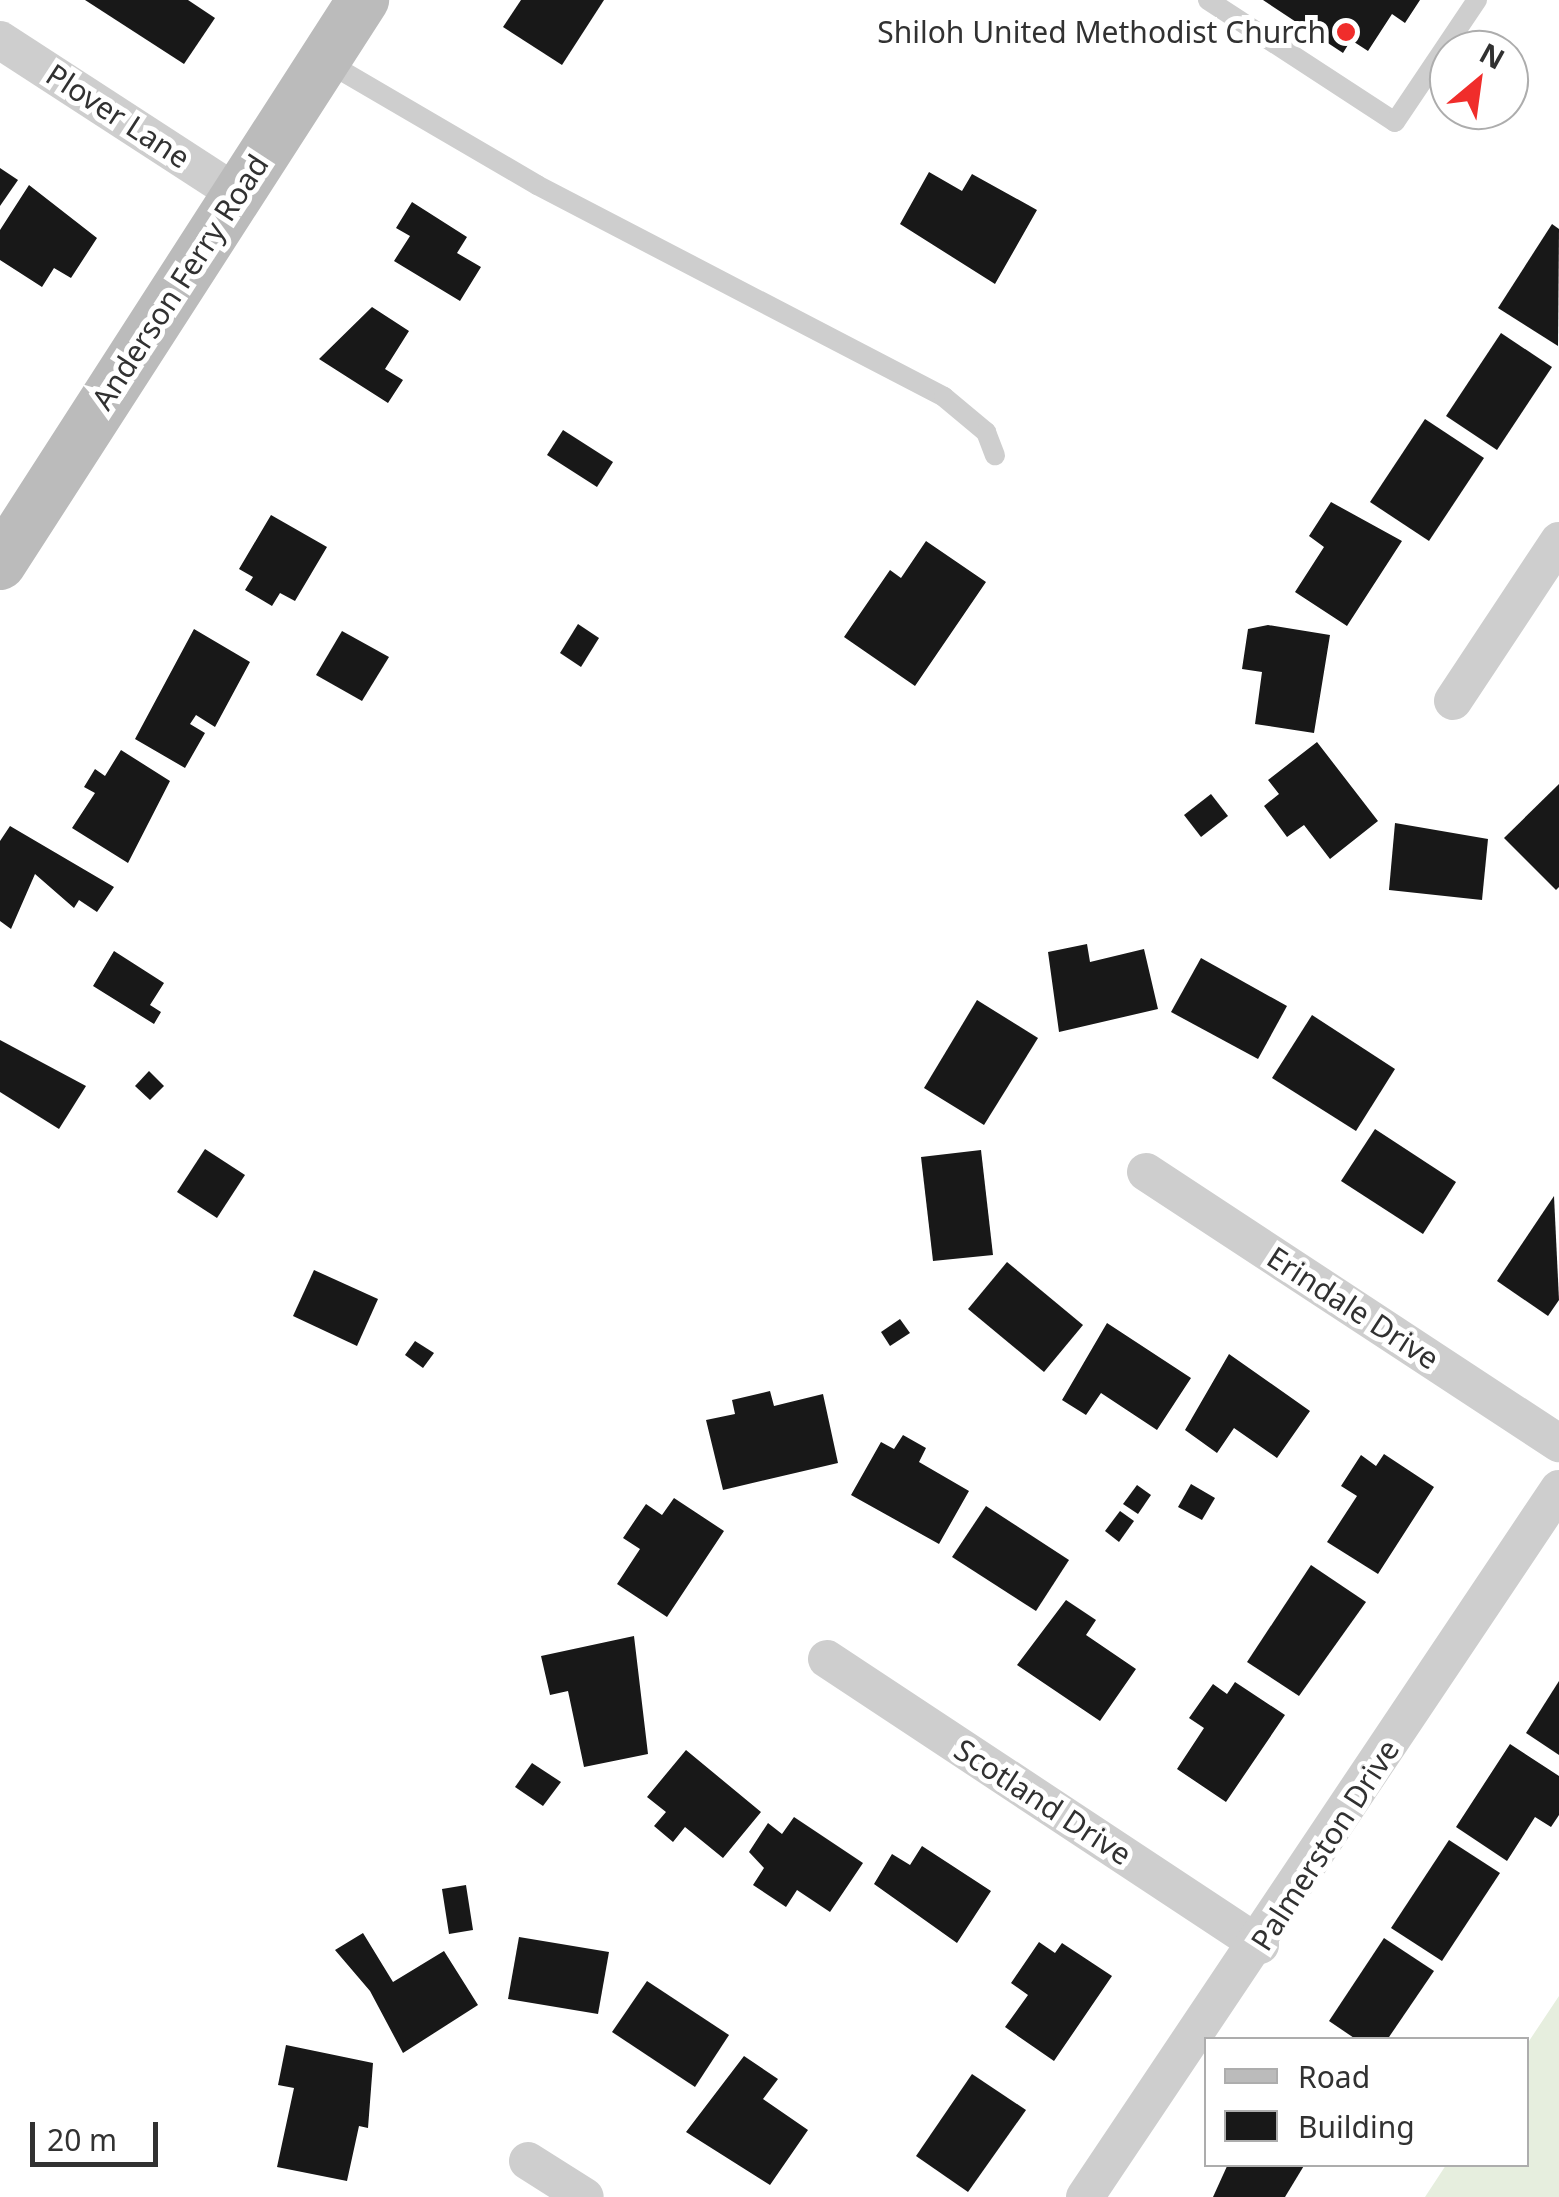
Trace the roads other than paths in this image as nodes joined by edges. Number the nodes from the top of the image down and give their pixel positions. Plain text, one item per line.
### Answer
1 (363, 0) edge
2 (1208, 0) edge
3 (1476, 0) edge
4 (0, 40) edge
5 (323, 60) junction
6 (236, 193) junction
7 (995, 455) dead end
8 (1559, 541) edge
9 (0, 564) edge
10 (1453, 701) dead end
11 (1146, 1172) dead end
12 (1559, 1444) edge
13 (1559, 1490) edge
14 (827, 1659) dead end
15 (1260, 1944) junction
16 (528, 2161) dead end
17 (585, 2197) edge
18 (1085, 2197) edge

1 - 5 street, Anderson Ferry Road
2 - 3 lane
4 - 6 street, Plover Lane
5 - 6 street, Anderson Ferry Road
5 - 7 lane
6 - 9 street, Anderson Ferry Road
8 - 10 street
11 - 12 street, Erindale Drive
13 - 15 street, Palmerston Drive
14 - 15 street, Scotland Drive
15 - 18 street, Palmerston Drive
16 - 17 street

